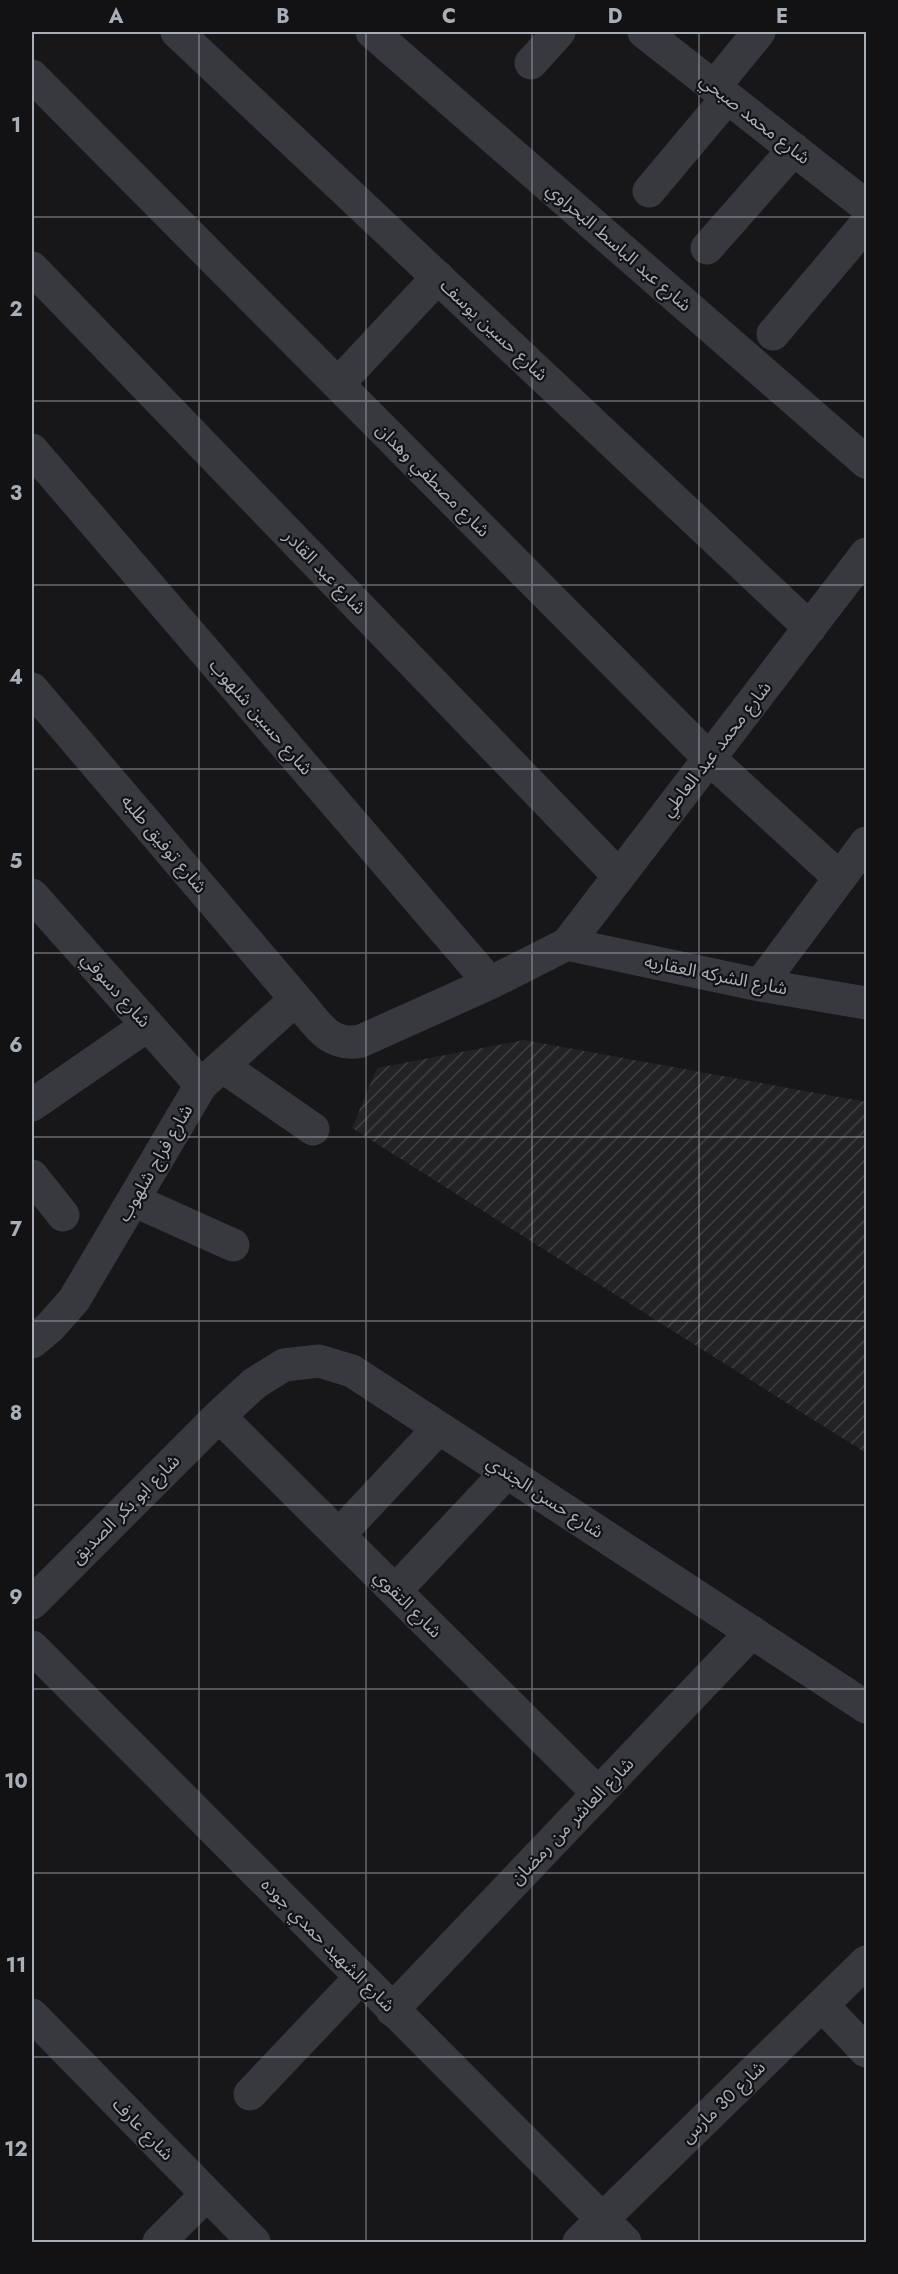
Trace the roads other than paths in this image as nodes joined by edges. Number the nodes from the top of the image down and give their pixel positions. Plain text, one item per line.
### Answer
1 (177, 32) edge
2 (372, 32) edge
3 (559, 32) edge
4 (644, 32) edge
5 (759, 32) edge
6 (531, 63) dead end
7 (32, 76) edge
8 (721, 93) junction
9 (794, 149) junction
10 (648, 191) dead end
11 (867, 206) edge
12 (867, 224) edge
13 (707, 248) dead end
14 (32, 268) edge
15 (438, 277) junction
16 (773, 334) dead end
17 (338, 384) junction
18 (32, 450) edge
19 (867, 462) edge
20 (867, 554) edge
21 (810, 628) junction
22 (32, 689) edge
23 (709, 758) junction
24 (867, 843) edge
25 (619, 876) junction
26 (840, 878) junction
27 (32, 895) edge
28 (567, 944) junction
29 (490, 983) junction
30 (760, 985) junction
31 (296, 999) junction
32 (867, 1003) edge
33 (148, 1025) junction
34 (212, 1075) junction
35 (32, 1105) edge
36 (313, 1130) dead end
37 (32, 1176) edge
38 (133, 1200) junction
39 (63, 1215) dead end
40 (233, 1245) dead end
41 (32, 1342) edge
42 (219, 1416) junction
43 (440, 1428) junction
44 (507, 1472) junction
45 (339, 1535) junction
46 (395, 1591) junction
47 (32, 1603) edge
48 (752, 1632) junction
49 (32, 1647) edge
50 (867, 1707) edge
51 (598, 1793) junction
52 (867, 1962) edge
53 (360, 1978) junction
54 (822, 2005) junction
55 (392, 2010) junction
56 (32, 2015) edge
57 (867, 2051) edge
58 (250, 2094) dead end
59 (207, 2194) junction
60 (602, 2220) junction
61 (159, 2242) edge
62 (254, 2242) edge
63 (579, 2242) edge
64 (626, 2242) edge

1 - 15 street, شارع حسين يوسف
2 - 19 street, شارع عبد الباسط البحراوي
3 - 6 street
4 - 8 street, شارع محمد صبحي
5 - 8 street
7 - 17 street, شارع مصطفي وهدان
8 - 9 street, شارع محمد صبحي
8 - 10 street
9 - 11 street, شارع محمد صبحي
9 - 13 street
12 - 16 street
14 - 25 street, شارع عبد القادر
15 - 17 street
15 - 21 street, شارع حسين يوسف
17 - 23 street, شارع مصطفي وهدان
18 - 29 street, شارع حسين شلهوب
20 - 21 street, شارع محمد عبد العاطي
21 - 23 street, شارع محمد عبد العاطي
22 - 31 street, شارع توفيق طلبه
23 - 25 street, شارع محمد عبد العاطي
23 - 26 street, شارع مصطفي وهدان
24 - 26 street
25 - 28 street, شارع محمد عبد العاطي
26 - 30 street
27 - 33 street, شارع دسوقي
28 - 29 street, شارع توفيق طلبه
28 - 30 street, شارع الشركه العقاريه
29 - 31 street, شارع توفيق طلبه
30 - 32 street, شارع الشركه العقاريه
31 - 34 street, شارع فراج شلهوب
33 - 34 street, شارع دسوقي
33 - 35 street
34 - 36 street, شارع دسوقي
34 - 38 street, شارع فراج شلهوب
37 - 39 street
38 - 40 street
38 - 41 street, شارع فراج شلهوب
42 - 43 street, شارع حسن الجندي
42 - 45 street, شارع التقوي
42 - 47 street, شارع ابو بكر الصديق
43 - 44 street, شارع حسن الجندي
43 - 45 street
44 - 46 street
44 - 48 street, شارع حسن الجندي
45 - 46 street, شارع التقوي
46 - 51 street, شارع التقوي
48 - 50 street, شارع حسن الجندي
48 - 51 street, شارع العاشر من رمضان
49 - 53 street, شارع الشهيد حمدي جوده
51 - 55 street, شارع العاشر من رمضان
52 - 54 street, شارع 30 مارس
53 - 55 street, شارع الشهيد حمدي جوده
53 - 58 street
54 - 57 street
54 - 60 street, شارع 30 مارس
55 - 60 street, شارع الشهيد حمدي جوده
56 - 59 street, شارع عارف
59 - 61 street
59 - 62 street, شارع عارف
60 - 63 street, شارع 30 مارس
60 - 64 street, شارع الشهيد حمدي جوده

